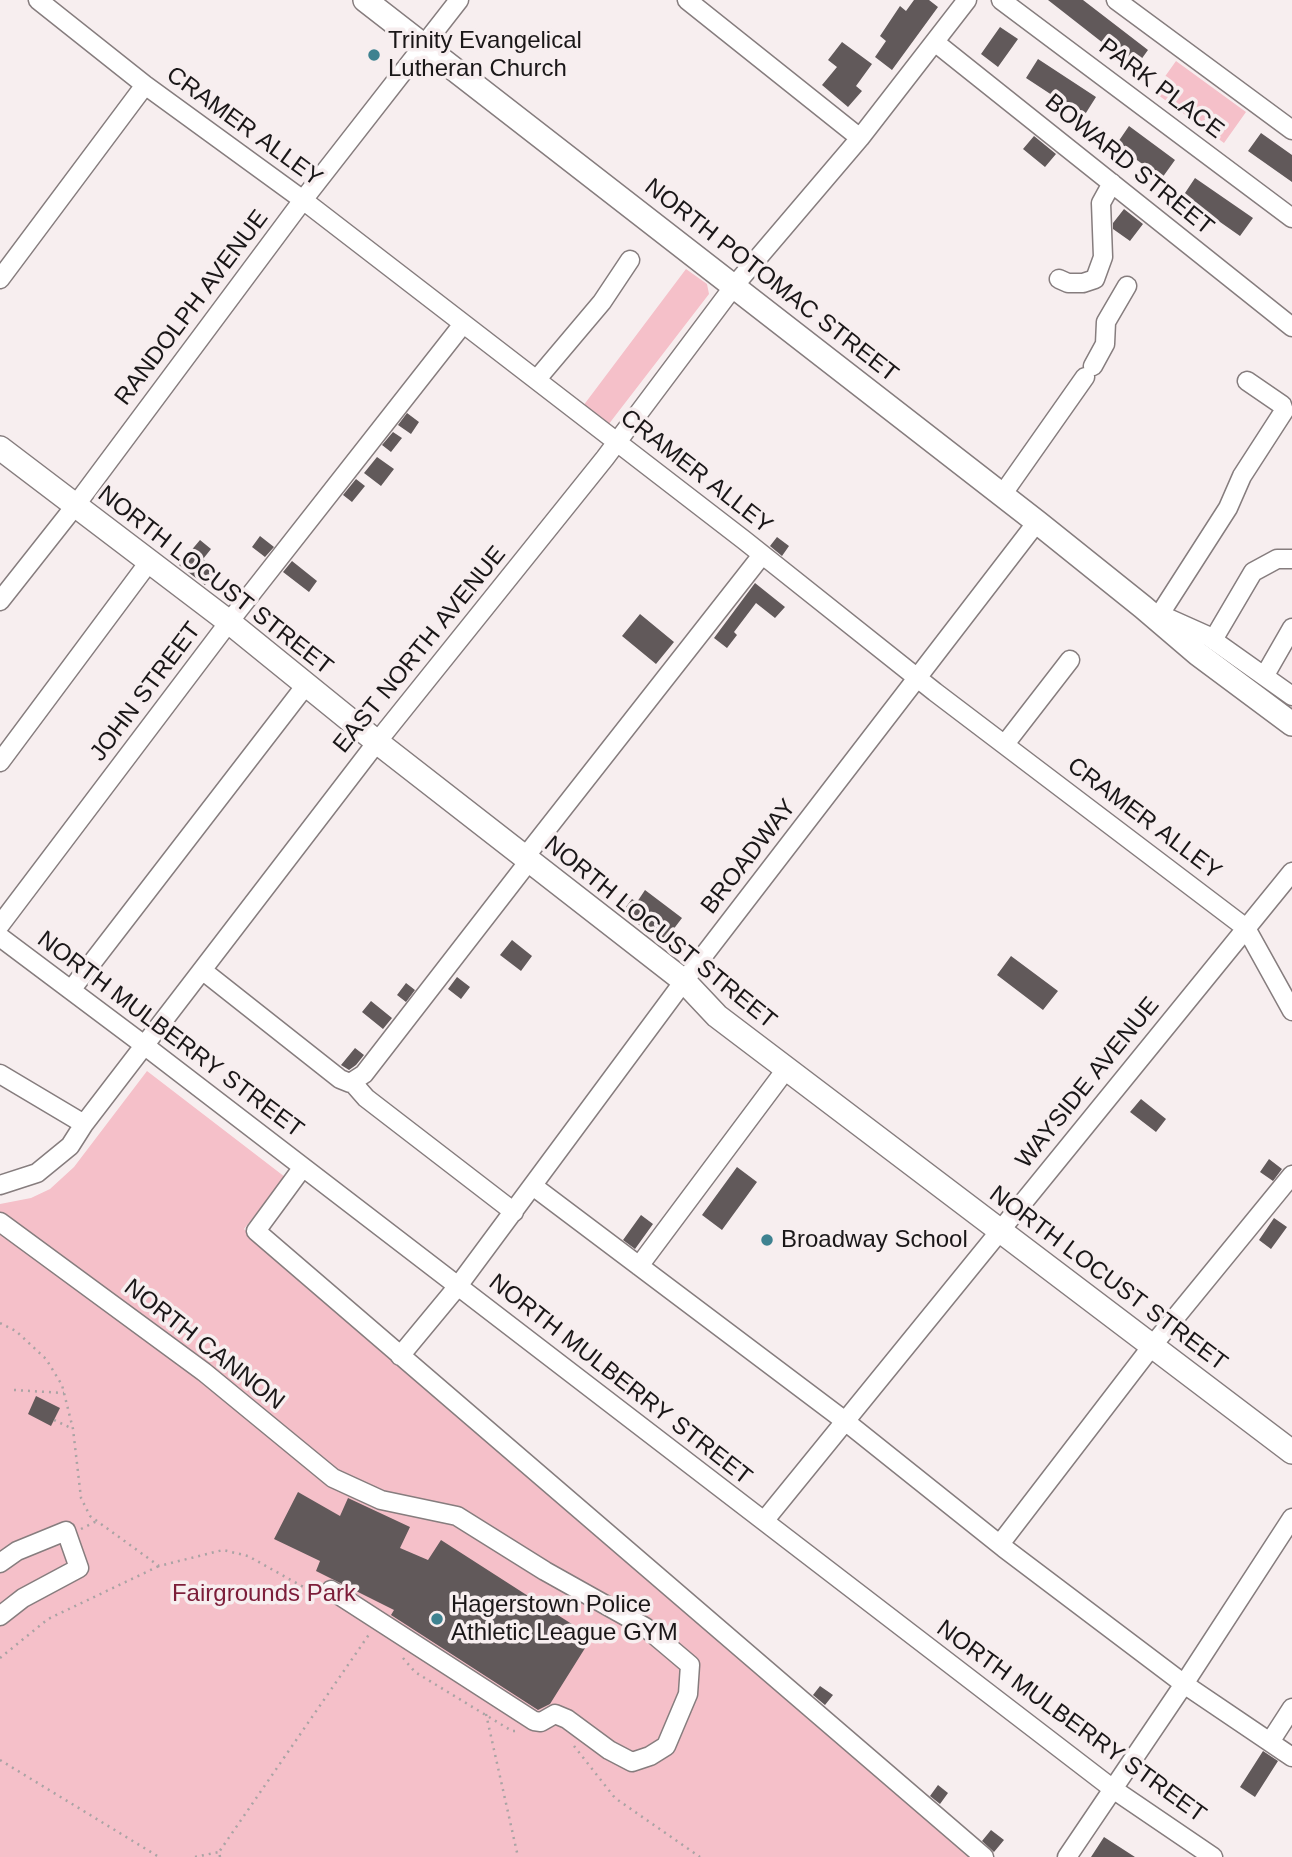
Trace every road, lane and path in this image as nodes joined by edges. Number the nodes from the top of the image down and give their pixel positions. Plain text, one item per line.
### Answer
1 (38, 0) edge
2 (365, 0) edge
3 (459, 0) edge
4 (687, 0) edge
5 (967, 0) edge
6 (1001, 0) edge
7 (1116, 0) edge
8 (936, 43) junction
9 (423, 45) junction
10 (145, 85) junction
11 (1292, 130) edge
12 (860, 138) junction
13 (1112, 183) junction
14 (303, 200) junction
15 (1292, 218) edge
16 (630, 260) dead end
17 (0, 279) edge
18 (1059, 279) dead end
19 (734, 286) junction
20 (1127, 286) dead end
21 (463, 324) junction
22 (1292, 327) edge
23 (537, 379) junction
24 (1247, 381) dead end
25 (617, 442) junction
26 (0, 448) edge
27 (1002, 495) junction
28 (75, 506) junction
29 (1037, 522) junction
30 (762, 555) junction
31 (1292, 559) edge
32 (149, 562) junction
33 (0, 601) edge
34 (1152, 610) junction
35 (229, 622) junction
36 (1292, 628) edge
37 (1213, 640) junction
38 (1070, 660) dead end
39 (1265, 675) junction
40 (918, 677) junction
41 (306, 685) junction
42 (1292, 696) edge
43 (1292, 724) edge
44 (377, 742) junction
45 (1005, 744) junction
46 (0, 762) edge
47 (527, 859) junction
48 (1292, 872) edge
49 (0, 925) edge
50 (1246, 928) junction
51 (0, 937) edge
52 (202, 970) junction
53 (684, 981) junction
54 (71, 990) junction
55 (1292, 1011) edge
56 (144, 1045) junction
57 (787, 1068) junction
58 (0, 1074) edge
59 (352, 1082) junction
60 (84, 1124) junction
61 (303, 1167) junction
62 (1292, 1175) edge
63 (0, 1185) edge
64 (533, 1186) junction
65 (514, 1212) junction
66 (1, 1225) edge
67 (1001, 1230) junction
68 (639, 1266) junction
69 (458, 1286) junction
70 (0, 1323) edge
71 (1152, 1346) junction
72 (400, 1356) junction
73 (14, 1390) dead end
74 (64, 1392) junction
75 (54, 1420) dead end
76 (845, 1421) junction
77 (73, 1429) junction
78 (1292, 1452) edge
79 (1292, 1518) edge
80 (764, 1521) junction
81 (1000, 1544) junction
82 (0, 1563) edge
83 (159, 1566) junction
84 (326, 1594) joint
85 (0, 1616) edge
86 (362, 1626) dead end
87 (370, 1633) junction
88 (379, 1639) dead end
89 (397, 1651) dead end
90 (0, 1658) edge
91 (1185, 1684) junction
92 (1292, 1708) edge
93 (486, 1714) junction
94 (522, 1732) dead end
95 (570, 1742) dead end
96 (1270, 1742) junction
97 (1292, 1757) edge
98 (0, 1760) edge
99 (1112, 1789) junction
100 (219, 1852) junction
101 (159, 1857) edge
102 (195, 1857) edge
103 (220, 1857) edge
104 (518, 1857) edge
105 (700, 1857) edge
106 (984, 1857) edge
107 (1067, 1857) edge
108 (1213, 1857) edge

1 - 10 street, CRAMER ALLEY
2 - 9 main road, NORTH POTOMAC STREET
3 - 9 street, RANDOLPH AVENUE
4 - 12 street
5 - 8 street, EAST NORTH AVENUE
6 - 15 street, PARK PLACE
7 - 11 street
8 - 12 street, EAST NORTH AVENUE
8 - 13 street, BOWARD STREET
9 - 14 street, RANDOLPH AVENUE
9 - 19 main road, NORTH POTOMAC STREET
10 - 14 street, CRAMER ALLEY
10 - 17 street
12 - 19 street, EAST NORTH AVENUE
13 - 18 street
13 - 22 street, BOWARD STREET
14 - 21 street, CRAMER ALLEY
14 - 28 street, RANDOLPH AVENUE
16 - 23 street
19 - 25 street, EAST NORTH AVENUE
19 - 27 main road, NORTH POTOMAC STREET
20 - 27 street
21 - 23 street, CRAMER ALLEY
21 - 35 street, JOHN STREET
23 - 25 street, CRAMER ALLEY
24 - 34 street
25 - 30 street, CRAMER ALLEY
25 - 44 street, EAST NORTH AVENUE
26 - 28 main road, NORTH LOCUST STREET
27 - 29 main road, NORTH POTOMAC STREET
28 - 32 main road, NORTH LOCUST STREET
28 - 33 street, RANDOLPH AVENUE
29 - 34 main road, NORTH POTOMAC STREET
29 - 40 street, BROADWAY
30 - 40 street, CRAMER ALLEY
30 - 47 street
31 - 37 street
32 - 35 main road, NORTH LOCUST STREET
32 - 46 street
34 - 37 street, NORTH POTOMAC STREET
34 - 43 main road, NORTH POTOMAC STREET
35 - 41 main road, NORTH LOCUST STREET
35 - 49 street, JOHN STREET
36 - 39 street
37 - 39 street, NORTH POTOMAC STREET
38 - 45 street
39 - 42 street, NORTH POTOMAC STREET
40 - 45 street, CRAMER ALLEY
40 - 53 street, BROADWAY
41 - 44 main road, NORTH LOCUST STREET
41 - 54 street
44 - 47 main road, NORTH LOCUST STREET
44 - 52 street, EAST NORTH AVENUE
45 - 50 street, CRAMER ALLEY
47 - 53 main road, NORTH LOCUST STREET
47 - 59 street
48 - 50 street, WAYSIDE AVENUE
50 - 55 street, CRAMER ALLEY
50 - 67 street, WAYSIDE AVENUE
51 - 54 street, NORTH MULBERRY STREET
52 - 56 street, EAST NORTH AVENUE
52 - 59 street
53 - 57 main road, NORTH LOCUST STREET
53 - 64 street, BROADWAY
54 - 56 street, NORTH MULBERRY STREET
56 - 60 street, EAST NORTH AVENUE
56 - 61 street, NORTH MULBERRY STREET
57 - 67 main road, NORTH LOCUST STREET
57 - 68 street
58 - 60 street
59 - 65 street
60 - 63 street, EAST NORTH AVENUE
61 - 69 street, NORTH MULBERRY STREET
61 - 72 street
62 - 71 street
64 - 65 street, BROADWAY
64 - 68 street
65 - 69 street, BROADWAY
66 - 84 street, NORTH CANNON
67 - 71 main road, NORTH LOCUST STREET
67 - 76 street, WAYSIDE AVENUE
68 - 76 street
69 - 72 street, BROADWAY
69 - 80 street, NORTH MULBERRY STREET
70 - 74 path
71 - 78 main road, NORTH LOCUST STREET
71 - 81 street
72 - 106 street
73 - 74 path
74 - 77 path
75 - 77 path
76 - 80 street, WAYSIDE AVENUE
76 - 81 street
77 - 83 path
79 - 91 street
80 - 99 street, NORTH MULBERRY STREET
81 - 91 street
82 - 85 street
83 - 84 path
83 - 90 path
86 - 87 path
87 - 88 path
87 - 100 path
89 - 93 path
91 - 96 street
91 - 99 street
92 - 96 street
93 - 94 path
93 - 104 path
95 - 105 path
96 - 97 street
98 - 101 path
99 - 107 street
99 - 108 street, NORTH MULBERRY STREET
100 - 102 path
100 - 103 path

